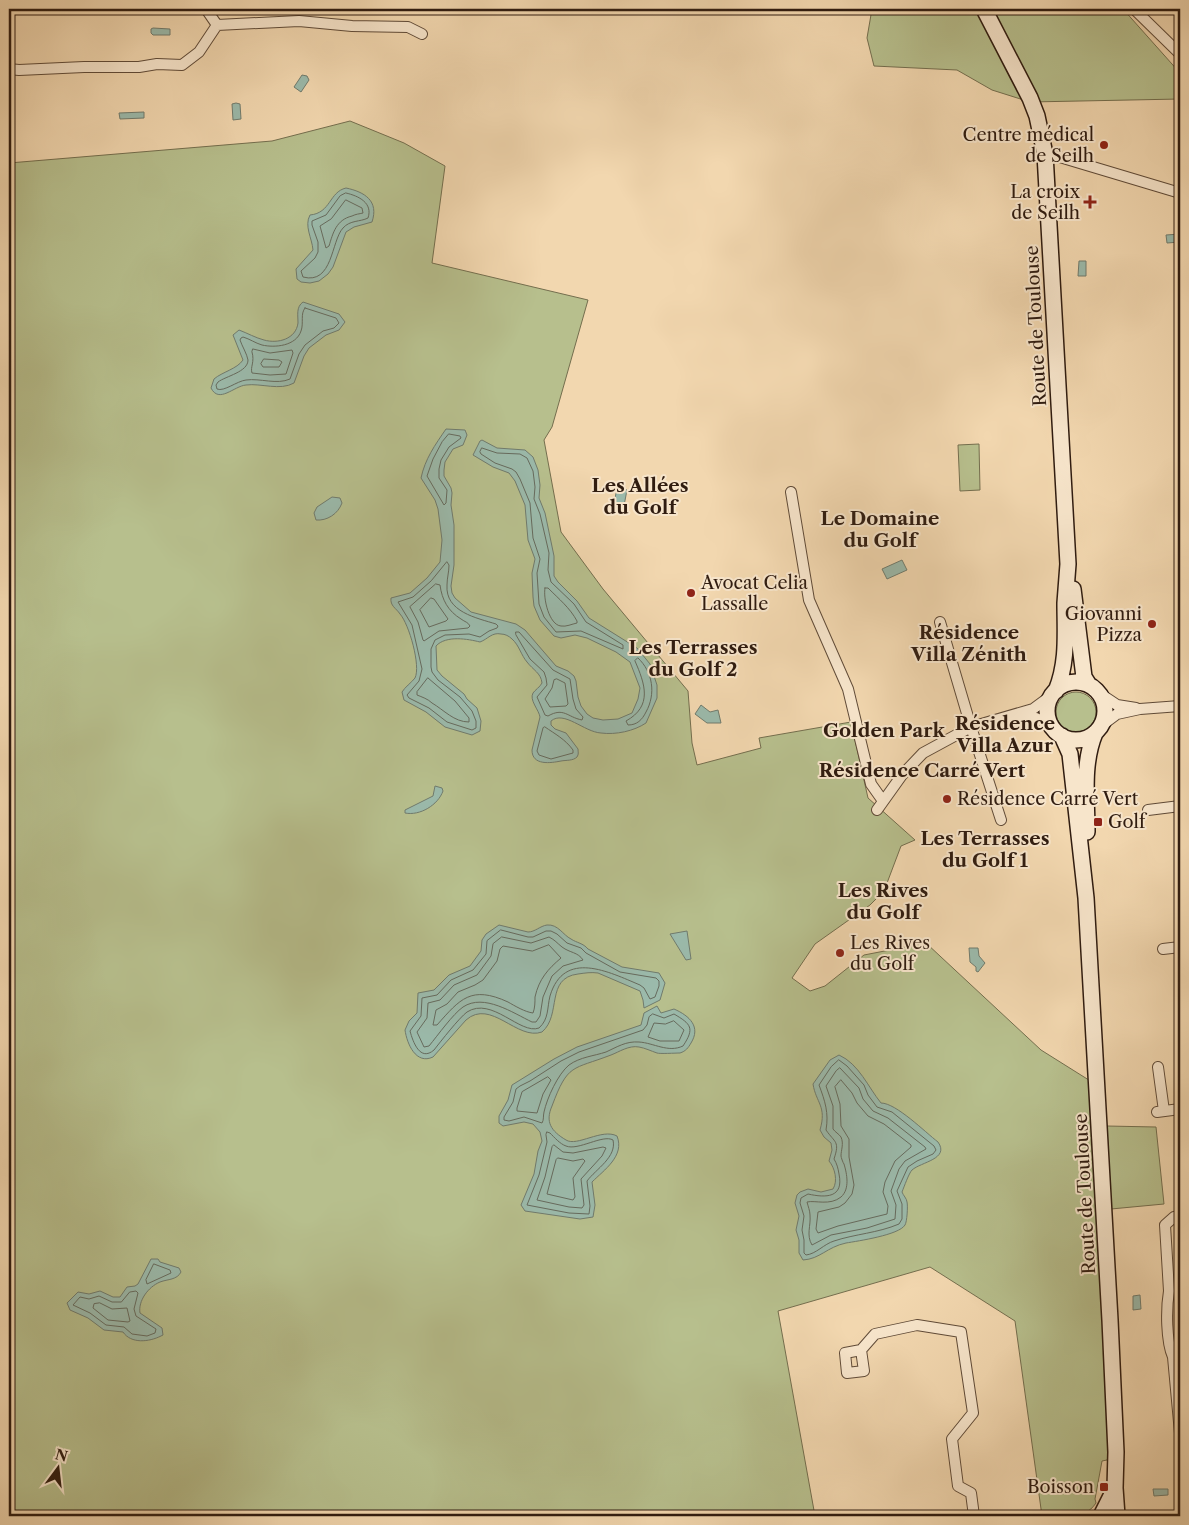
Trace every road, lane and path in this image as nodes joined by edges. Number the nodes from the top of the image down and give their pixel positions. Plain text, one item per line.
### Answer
1 (206, 9) edge
2 (984, 9) edge
3 (1134, 9) edge
4 (217, 25) junction
5 (422, 34) dead end
6 (1180, 54) edge
7 (14, 70) edge
8 (1044, 154) junction
9 (1180, 193) edge
10 (791, 492) dead end
11 (1068, 564) junction
12 (940, 622) dead end
13 (1094, 689) junction
14 (1054, 693) junction
15 (1180, 706) edge
16 (1140, 709) junction
17 (1009, 716) junction
18 (971, 728) junction
19 (1098, 730) junction
20 (1057, 732) junction
21 (883, 801) junction
22 (1180, 806) edge
23 (877, 810) dead end
24 (1148, 810) dead end
25 (1001, 820) dead end
26 (1086, 898) junction
27 (1180, 946) edge
28 (1163, 949) dead end
29 (1158, 1066) dead end
30 (1180, 1109) edge
31 (1180, 1216) edge
32 (861, 1350) dead end
33 (1180, 1433) edge
34 (1115, 1488) junction
35 (974, 1516) edge
36 (1101, 1516) edge
37 (1117, 1516) edge

1 - 4 street
2 - 8 main road, Route de Toulouse
3 - 6 street
4 - 5 street
4 - 7 street
8 - 9 street
8 - 11 main road, Route de Toulouse
10 - 21 street
11 - 13 main road, Route de Toulouse
11 - 14 main road, Route de Toulouse
12 - 18 street
13 - 14 main road
13 - 16 street
13 - 19 main road
14 - 17 street
14 - 20 main road
15 - 16 street
16 - 19 street
17 - 18 street
17 - 20 street
18 - 21 street
18 - 25 street
19 - 20 main road
19 - 26 main road, Route de Toulouse
20 - 26 main road, Route de Toulouse
21 - 23 street
22 - 24 street
26 - 34 main road, Route de Toulouse
27 - 28 street
29 - 30 street
31 - 33 street
32 - 35 street
34 - 36 main road, Route de Toulouse
34 - 37 main road, Route de Toulouse

